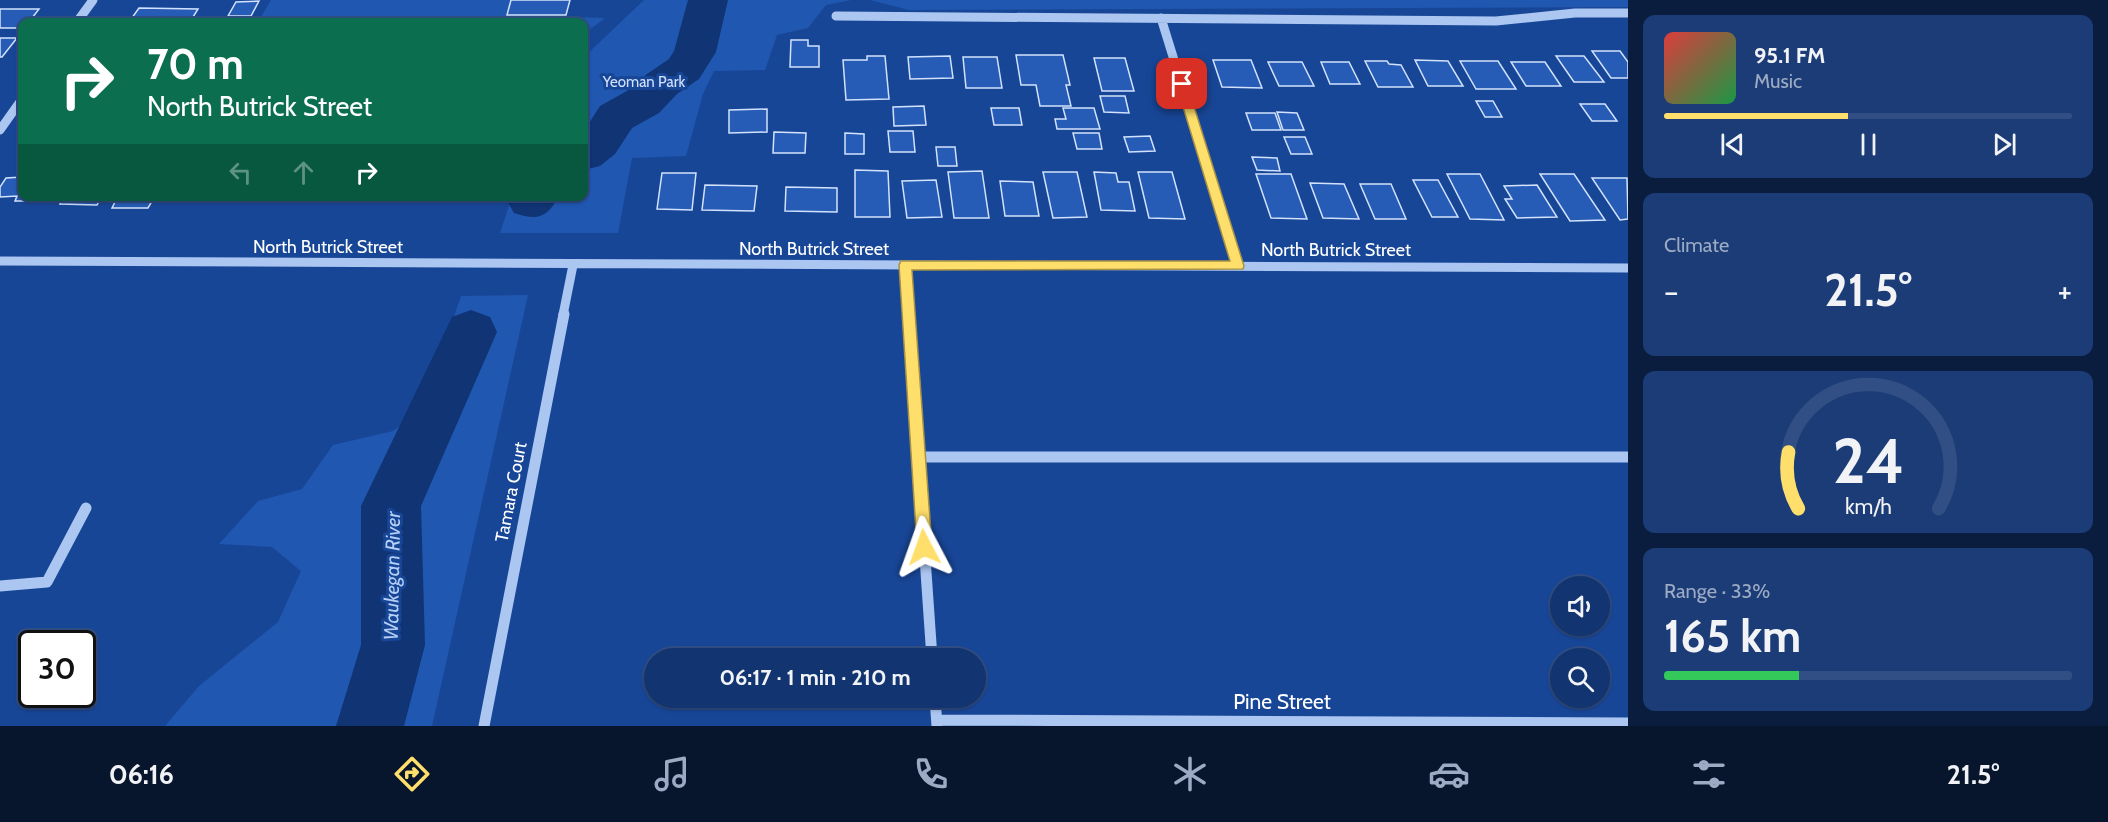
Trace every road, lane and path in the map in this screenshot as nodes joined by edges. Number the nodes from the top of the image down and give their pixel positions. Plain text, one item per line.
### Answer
1 (93, 0) edge
2 (1628, 13) edge
3 (836, 16) dead end
4 (80, 18) edge
5 (1161, 18) junction
6 (18, 105) edge
7 (0, 130) edge
8 (0, 261) edge
9 (573, 265) junction
10 (905, 265) junction
11 (1238, 266) junction
12 (1628, 268) edge
13 (918, 457) junction
14 (1628, 457) edge
15 (86, 508) dead end
16 (0, 586) edge
17 (931, 648) edge
18 (936, 708) edge
19 (937, 723) edge
20 (1628, 723) edge
21 (484, 726) edge

1 - 4 street
2 - 5 street
3 - 5 street
5 - 11 street
6 - 7 street
8 - 9 street, North Butrick Street
9 - 10 street, North Butrick Street
9 - 21 street, Tamara Court
10 - 11 street, North Butrick Street
10 - 13 street
11 - 12 street, North Butrick Street
13 - 14 street
13 - 17 street
15 - 16 street
18 - 19 street
19 - 20 street, Pine Street

